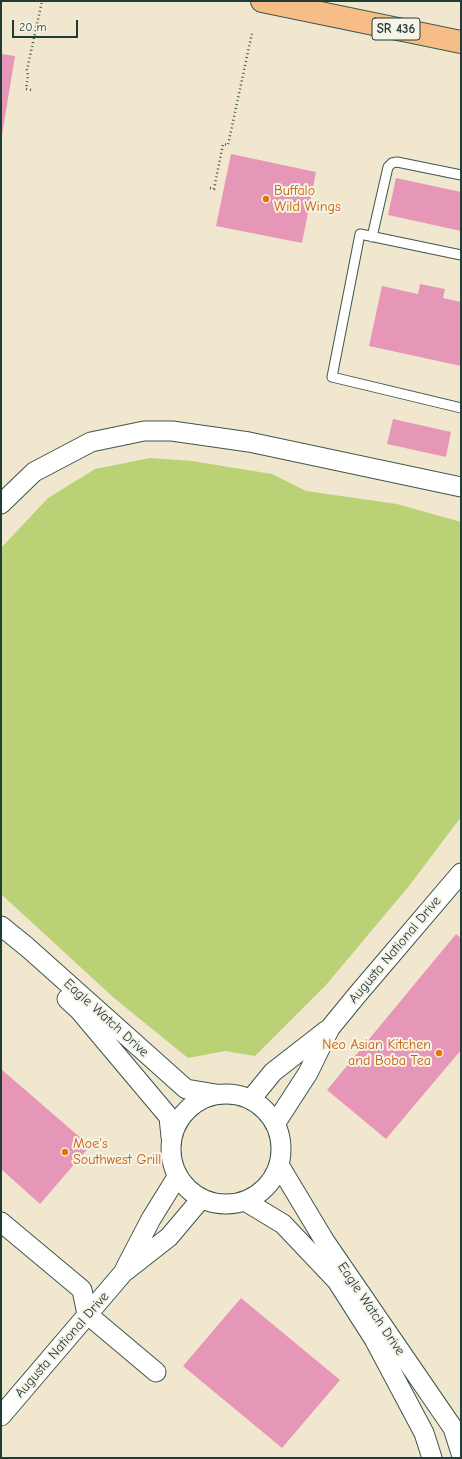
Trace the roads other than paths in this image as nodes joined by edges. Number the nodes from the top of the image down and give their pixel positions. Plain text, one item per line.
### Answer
1 (262, 1) edge
2 (461, 42) edge
3 (461, 175) edge
4 (372, 237) junction
5 (461, 255) edge
6 (461, 408) edge
7 (460, 484) edge
8 (1, 504) edge
9 (461, 873) edge
10 (1, 926) edge
11 (1, 942) edge
12 (330, 1028) junction
13 (217, 1094) junction
14 (251, 1100) junction
15 (275, 1124) junction
16 (172, 1137) junction
17 (279, 1165) junction
18 (177, 1177) junction
19 (201, 1199) junction
20 (245, 1201) junction
21 (1, 1222) edge
22 (123, 1274) junction
23 (87, 1314) junction
24 (156, 1372) dead end
25 (1, 1416) edge
26 (461, 1453) edge
27 (432, 1458) edge

1 - 2 main road, SR 436
3 - 4 lane
4 - 5 lane
4 - 6 lane
7 - 8 street
9 - 12 street, Augusta National Drive
10 - 13 street, Eagle Watch Drive
11 - 16 street, Eagle Watch Drive
12 - 14 street
12 - 15 street
13 - 14 street, Eagle Watch Drive
13 - 16 street, Eagle Watch Drive
14 - 15 street, Eagle Watch Drive
15 - 17 street, Eagle Watch Drive
16 - 18 street, Eagle Watch Drive
17 - 20 street, Eagle Watch Drive
17 - 26 street, Eagle Watch Drive
18 - 19 street, Eagle Watch Drive
18 - 22 street
19 - 20 street, Eagle Watch Drive
19 - 22 street
20 - 27 street, Eagle Watch Drive
21 - 23 street
22 - 23 street, Augusta National Drive
23 - 24 street
23 - 25 street, Augusta National Drive

